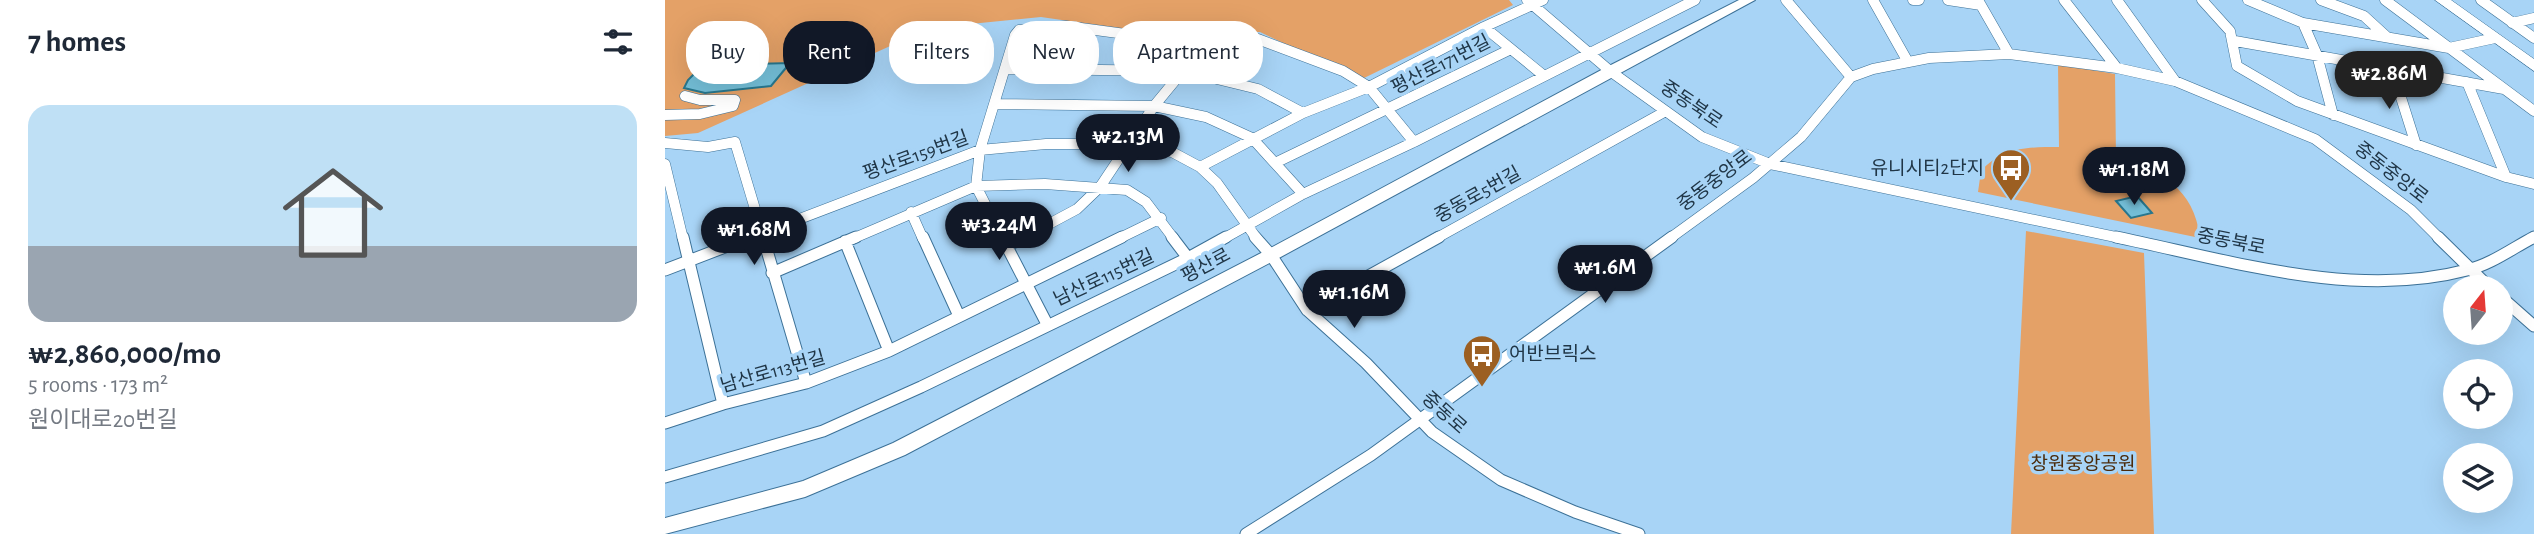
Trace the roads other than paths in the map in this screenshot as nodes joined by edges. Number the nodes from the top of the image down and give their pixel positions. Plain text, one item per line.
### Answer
1 (1543, 0) edge
2 (1695, 0) edge
3 (1749, 0) edge
4 (1786, 0) edge
5 (1873, 0) edge
6 (1913, 0) edge
7 (1919, 0) edge
8 (1948, 0) edge
9 (2064, 0) edge
10 (2117, 0) edge
11 (2202, 0) edge
12 (2321, 0) edge
13 (2385, 0) edge
14 (2424, 0) edge
15 (2445, 0) edge
16 (2481, 0) edge
17 (2254, 1) edge
18 (1980, 2) edge
19 (1529, 3) edge
20 (1680, 3) edge
21 (2534, 18) edge
22 (2472, 21) junction
23 (2303, 23) junction
24 (2512, 23) junction
25 (1484, 27) junction
26 (1113, 32) edge
27 (2388, 37) junction
28 (2495, 38) junction
29 (2534, 38) edge
30 (1263, 41) edge
31 (2235, 41) junction
32 (2449, 48) junction
33 (1511, 49) junction
34 (1588, 53) junction
35 (2009, 54) junction
36 (2317, 55) junction
37 (1908, 62) junction
38 (2534, 66) edge
39 (2117, 68) junction
40 (1006, 69) junction
41 (2392, 69) junction
42 (1113, 70) edge
43 (1610, 71) junction
44 (1543, 75) junction
45 (1851, 77) junction
46 (2175, 81) junction
47 (2467, 82) junction
48 (1173, 84) edge
49 (1237, 84) edge
50 (1369, 87) junction
51 (2504, 89) junction
52 (685, 96) dead end
53 (994, 104) junction
54 (1154, 106) junction
55 (1386, 111) junction
56 (1666, 111) junction
57 (2534, 111) edge
58 (1303, 113) junction
59 (2333, 115) junction
60 (665, 116) edge
61 (1252, 138) junction
62 (1414, 142) junction
63 (665, 143) edge
64 (1131, 144) junction
65 (2416, 145) junction
66 (980, 150) junction
67 (1275, 163) junction
68 (665, 164) edge
69 (1770, 164) junction
70 (1200, 167) junction
71 (2506, 177) junction
72 (2534, 184) edge
73 (977, 186) junction
74 (1100, 187) junction
75 (1303, 194) junction
76 (911, 212) junction
77 (1161, 218) junction
78 (1245, 225) junction
79 (761, 232) junction
80 (2534, 237) edge
81 (845, 241) junction
82 (1009, 245) junction
83 (1271, 255) junction
84 (1188, 258) junction
85 (689, 260) junction
86 (665, 270) edge
87 (2470, 270) junction
88 (772, 273) junction
89 (2476, 275) edge
90 (1027, 283) junction
91 (2513, 308) edge
92 (1307, 310) junction
93 (959, 316) junction
94 (1047, 324) junction
95 (2534, 326) edge
96 (889, 351) junction
97 (806, 383) junction
98 (723, 404) junction
99 (1419, 419) junction
100 (665, 423) edge
101 (665, 477) edge
102 (665, 527) edge
103 (1246, 534) edge
104 (1639, 534) edge

1 - 19 street
2 - 20 street, 남산로115번길
3 - 43 main road, 평산로
4 - 45 street
5 - 37 street
6 - 7 street
8 - 18 street
9 - 39 street
10 - 46 street
11 - 31 street
12 - 27 street
13 - 32 street
14 - 22 main road
15 - 22 main road
16 - 24 street
17 - 23 street
18 - 35 street
19 - 25 street
19 - 34 street, 중동북로
20 - 34 street, 남산로115번길
21 - 24 street
22 - 28 main road
23 - 27 street
23 - 36 street
24 - 29 street
25 - 33 street
25 - 50 street
26 - 40 street, 평산로171번길
27 - 32 street
28 - 32 street
28 - 38 main road
30 - 50 street, 평산로171번길
31 - 36 street
31 - 59 street
32 - 51 street
33 - 44 street
33 - 55 street, 평산로171번길
34 - 43 street, 중동북로
34 - 44 street, 남산로115번길
35 - 37 street, 중동중앙로
35 - 39 street, 중동중앙로
36 - 41 street
36 - 59 street
37 - 45 street, 중동중앙로
39 - 46 street, 중동중앙로
40 - 42 street
40 - 53 street
41 - 47 street
41 - 65 street
43 - 56 street, 중동북로
43 - 83 main road, 평산로
44 - 62 street, 남산로115번길
45 - 69 street, 중동중앙로
46 - 87 street, 중동중앙로
47 - 51 street
47 - 71 street
48 - 54 street
49 - 58 street
50 - 55 street, 평산로171번길
50 - 58 street
51 - 57 street
52 - 60 street
53 - 54 street
53 - 66 street
54 - 61 street
54 - 64 street
55 - 62 street, 평산로171번길
55 - 67 street
56 - 69 street, 중동북로
56 - 92 street, 중동로5번길
58 - 61 street
59 - 65 street
61 - 67 street
61 - 70 street
62 - 75 street, 남산로115번길
63 - 79 street
64 - 66 street, 평산로159번길
64 - 70 street, 평산로159번길
64 - 74 street
65 - 71 street
66 - 73 street
66 - 79 street, 평산로159번길
67 - 75 street
68 - 85 street
69 - 87 street, 중동북로
69 - 99 street, 중동중앙로
70 - 78 street, 평산로159번길
71 - 72 street
73 - 74 street
73 - 76 street
73 - 82 street
74 - 77 street
74 - 82 street
75 - 78 street, 남산로115번길
76 - 81 street
76 - 93 street
77 - 84 street
77 - 90 street, 남산로113번길
78 - 83 street, 평산로159번길
78 - 84 street, 남산로115번길
79 - 85 street, 평산로159번길
79 - 88 street
80 - 87 street, 중동북로
81 - 88 street
81 - 96 street
82 - 90 street
83 - 92 street, 중동로
83 - 102 main road, 평산로
84 - 94 street, 남산로115번길
85 - 86 street, 평산로159번길
85 - 98 street
87 - 89 street, 중동중앙로
88 - 97 street
90 - 93 street, 남산로113번길
90 - 94 street
91 - 95 street
92 - 99 street, 중동로
93 - 96 street, 남산로113번길
94 - 101 street, 남산로115번길
96 - 97 street, 남산로113번길
97 - 98 street, 남산로113번길
98 - 100 street, 남산로113번길
99 - 103 street, 중동중앙로
99 - 104 street, 중동로

